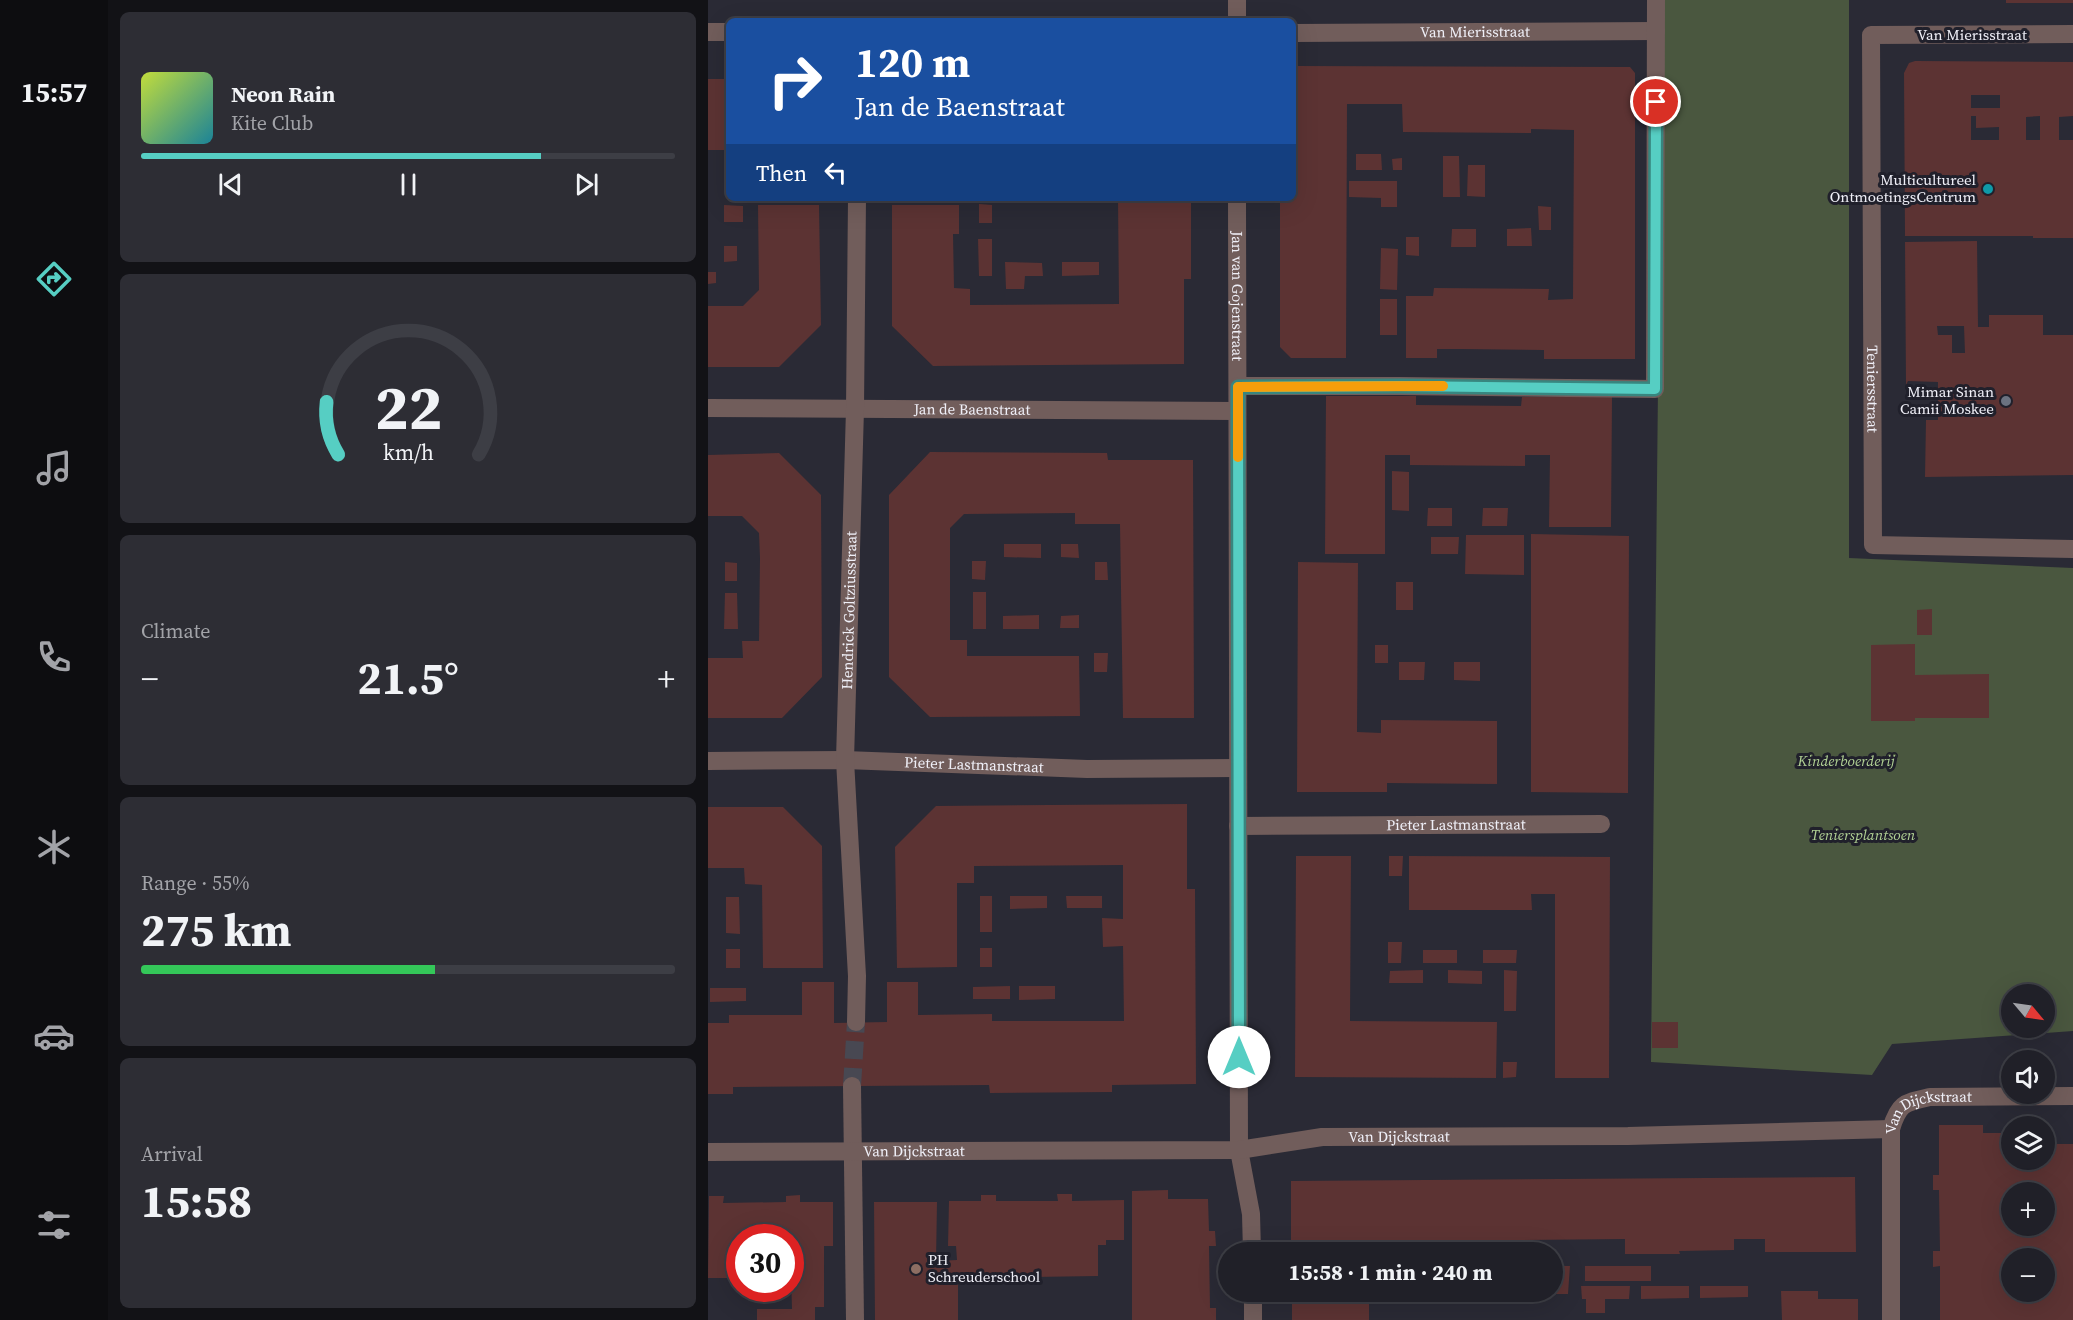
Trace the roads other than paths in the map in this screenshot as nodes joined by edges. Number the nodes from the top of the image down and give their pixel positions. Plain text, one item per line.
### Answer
1 (1237, 0) edge
2 (1656, 0) edge
3 (1237, 18) edge
4 (1656, 31) junction
5 (708, 32) edge
6 (726, 32) edge
7 (1296, 33) edge
8 (2073, 34) edge
9 (1871, 35) joint
10 (857, 201) edge
11 (1238, 201) edge
12 (1238, 387) junction
13 (708, 408) edge
14 (855, 409) junction
15 (1237, 411) junction
16 (2073, 549) edge
17 (845, 760) junction
18 (708, 761) edge
19 (1238, 768) junction
20 (1601, 824) dead end
21 (1238, 826) junction
22 (856, 1022) tunnel mouth
23 (852, 1086) tunnel mouth
24 (2073, 1096) edge
25 (1891, 1129) junction
26 (1239, 1150) junction
27 (852, 1151) junction
28 (708, 1152) edge
29 (1252, 1242) edge
30 (1252, 1302) edge
31 (855, 1320) edge
32 (1253, 1320) edge
33 (1891, 1320) edge

1 - 3 street
2 - 4 street
4 - 7 street, Van Mierisstraat
4 - 12 street
5 - 6 street
8 - 9 street, Van Mierisstraat
9 - 16 street, Teniersstraat
10 - 14 street, Hendrick Goltziusstraat
11 - 12 street, Jan van Gojenstraat
12 - 15 street, Jan van Gojenstraat
13 - 14 street, Jan de Baenstraat
14 - 15 street, Jan de Baenstraat
14 - 17 street, Hendrick Goltziusstraat
15 - 19 street, Jan van Gojenstraat
17 - 18 street, Pieter Lastmanstraat
17 - 19 street, Pieter Lastmanstraat
17 - 22 street, Hendrick Goltziusstraat
19 - 21 street, Jan van Gojenstraat
20 - 21 street, Pieter Lastmanstraat
21 - 26 street, Jan van Gojenstraat
23 - 27 street
24 - 25 street, Van Dijckstraat
25 - 26 street, Van Dijckstraat
25 - 33 street
26 - 27 street, Van Dijckstraat
26 - 29 street, Jan van Gojenstraat
27 - 28 street, Van Dijckstraat
27 - 31 street
30 - 32 street

